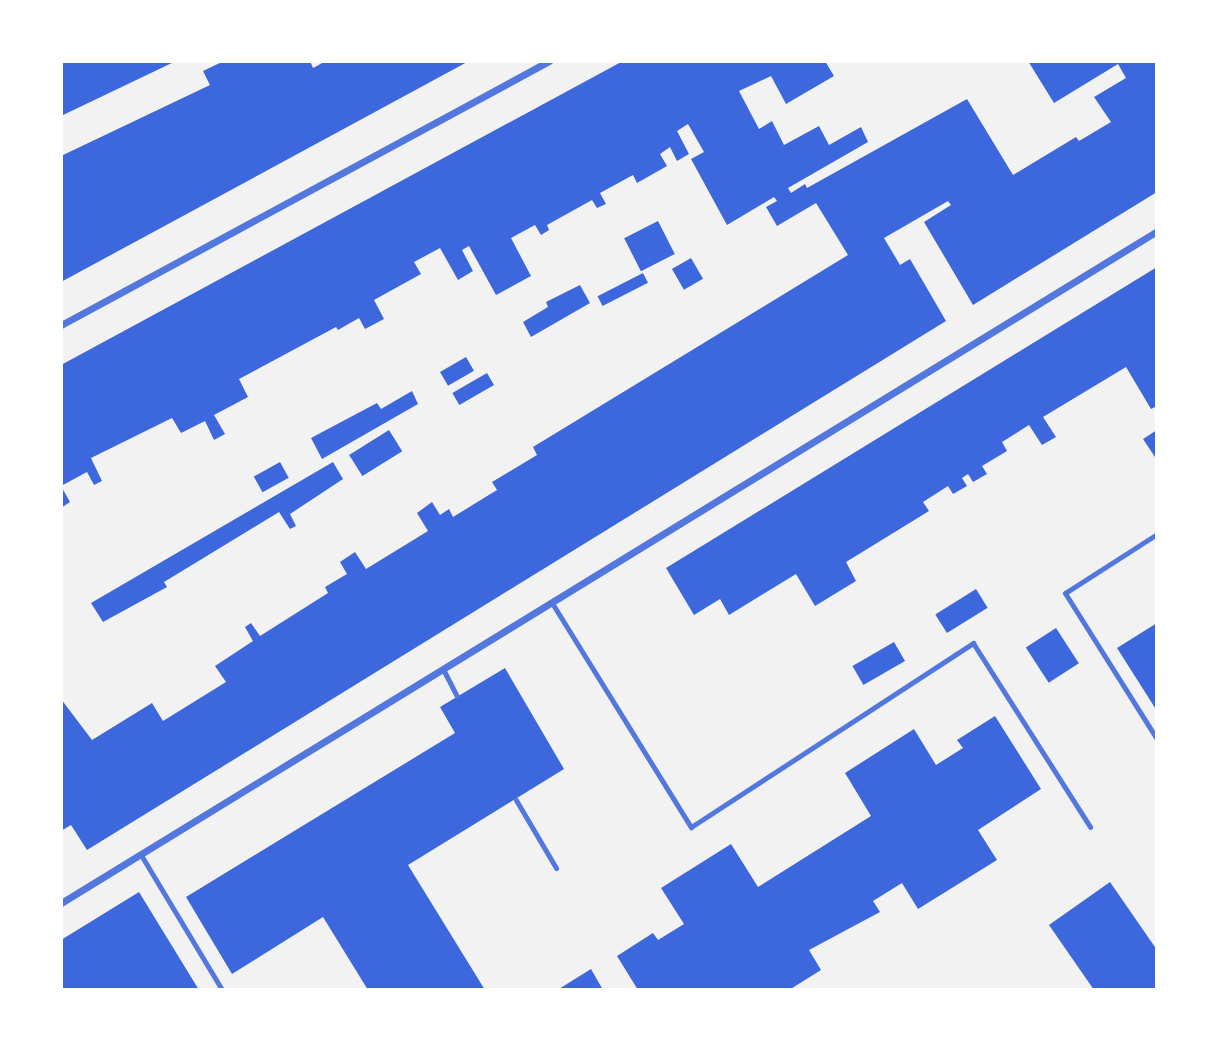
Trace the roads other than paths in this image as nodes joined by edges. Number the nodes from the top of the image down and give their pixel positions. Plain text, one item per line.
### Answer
1 (549, 61) edge
2 (1157, 231) edge
3 (61, 325) edge
4 (1157, 534) edge
5 (552, 603) junction
6 (443, 669) junction
7 (457, 696) dead end
8 (1157, 739) edge
9 (516, 800) dead end
10 (1090, 827) dead end
11 (141, 856) junction
12 (556, 868) dead end
13 (61, 903) edge
14 (222, 990) edge

1 - 3 street
2 - 5 street
4 - 8 lane
5 - 6 street
5 - 10 lane
6 - 7 lane
6 - 11 street
9 - 12 lane
11 - 13 street
11 - 14 lane

